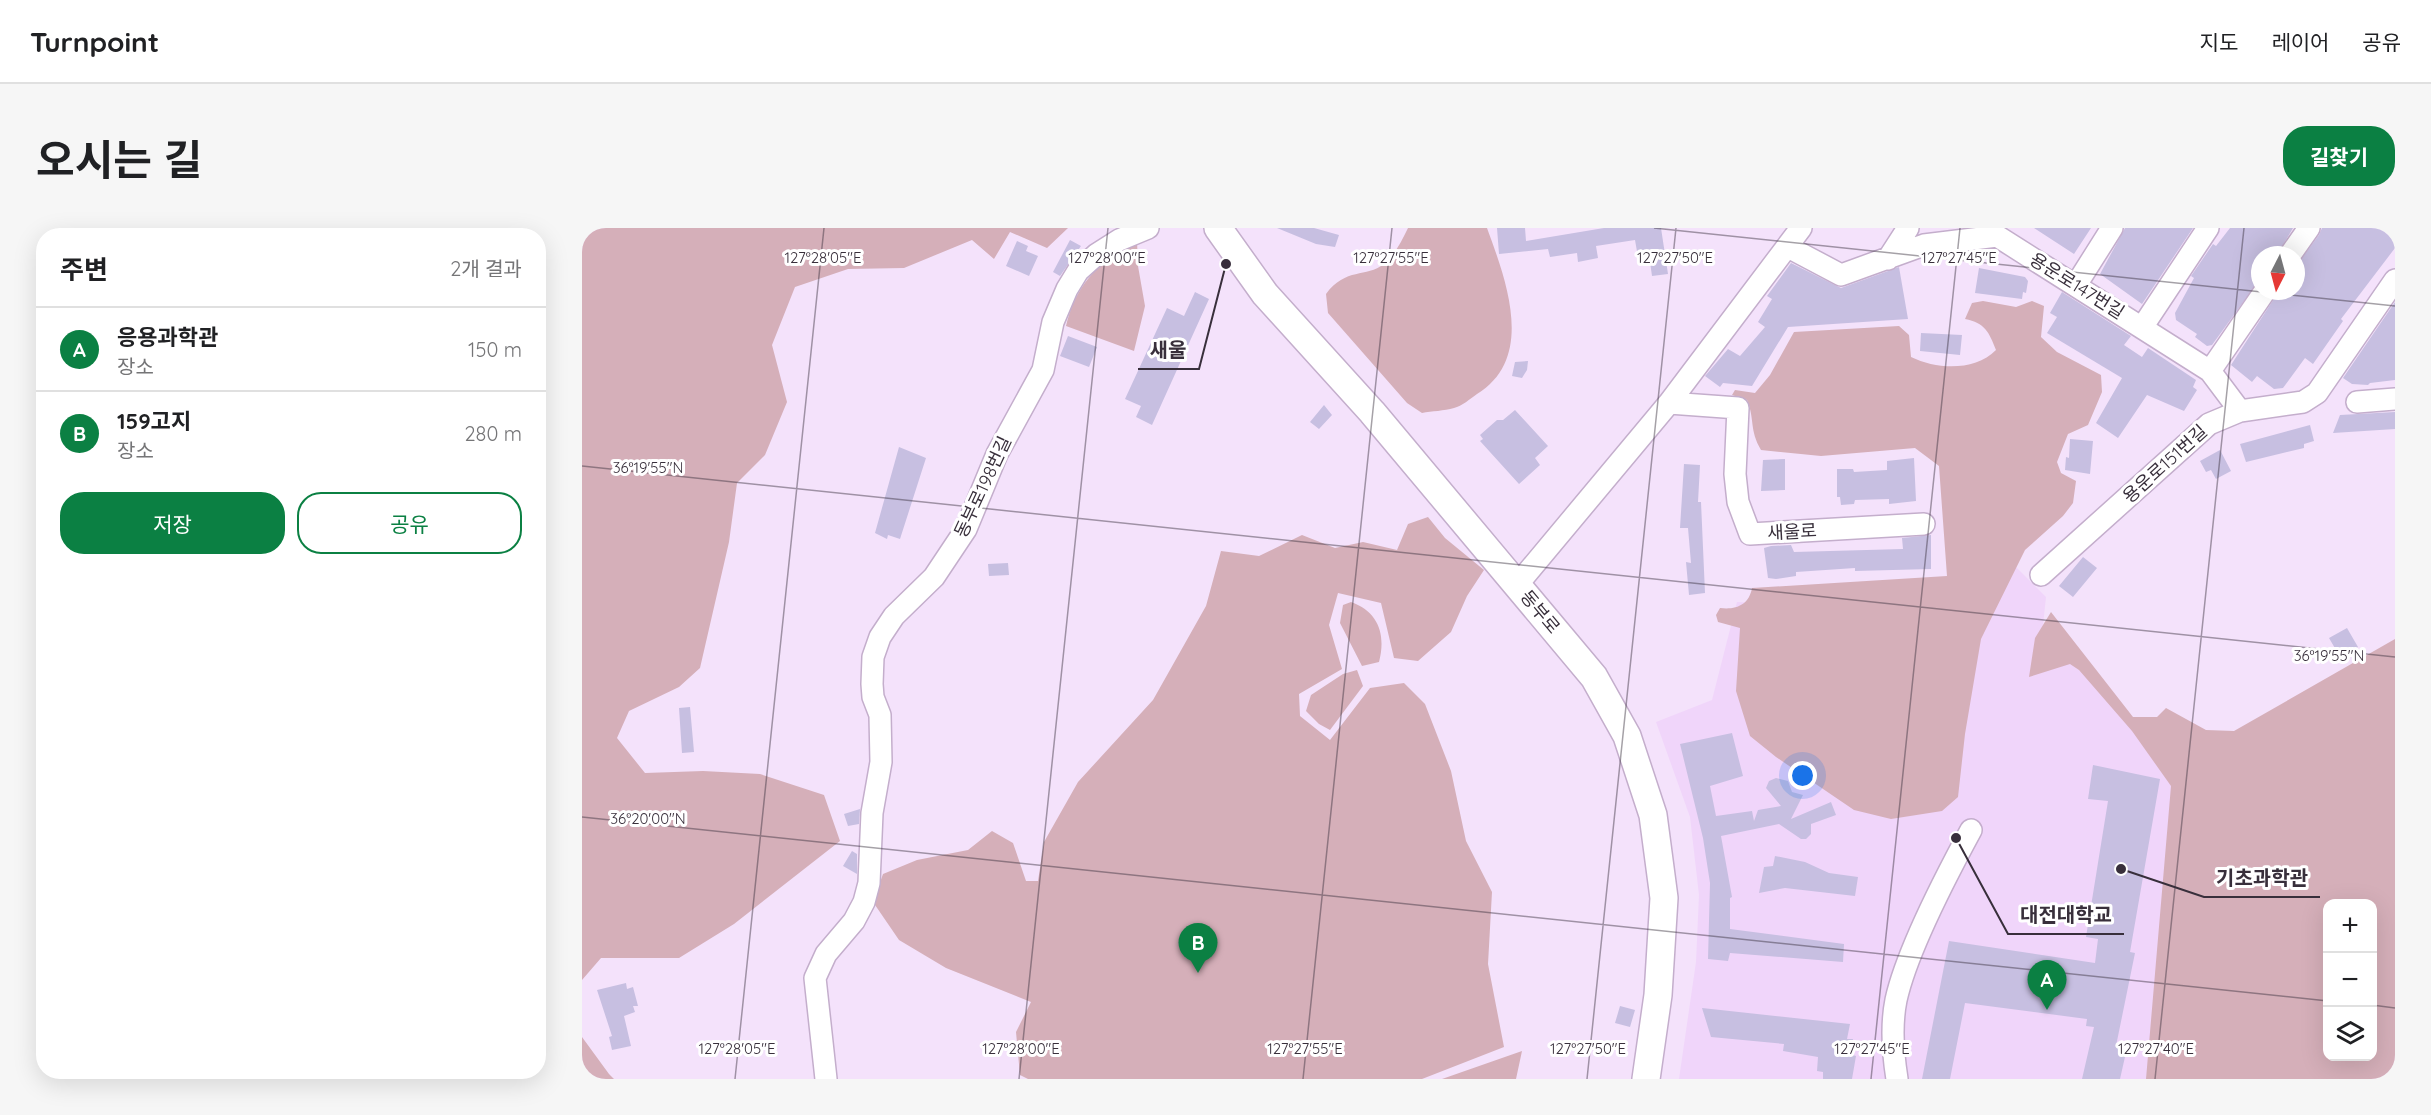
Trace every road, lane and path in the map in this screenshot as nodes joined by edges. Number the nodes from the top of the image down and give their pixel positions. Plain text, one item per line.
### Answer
1 (1149, 228) edge
2 (1218, 228) edge
3 (1801, 228) edge
4 (1908, 228) edge
5 (2112, 228) edge
6 (2208, 228) edge
7 (2309, 228) edge
8 (1999, 232) edge
9 (2296, 246) edge
10 (1788, 247) junction
11 (1888, 259) junction
12 (2395, 280) edge
13 (2076, 285) junction
14 (2259, 300) edge
15 (2143, 326) junction
16 (2210, 371) junction
17 (2395, 399) edge
18 (2357, 402) dead end
19 (1669, 403) junction
20 (2241, 411) junction
21 (1924, 524) dead end
22 (2041, 575) dead end
23 (1517, 585) junction
24 (1971, 830) dead end
25 (826, 1079) edge
26 (1646, 1079) edge
27 (1897, 1079) edge

1 - 25 street, 동부로198번길
2 - 23 main road, 동부로
3 - 10 street
4 - 11 street
5 - 13 street
6 - 15 street
7 - 9 street
8 - 11 street, 용운로147번길
8 - 13 street, 용운로147번길
10 - 11 street, 용운로147번길
10 - 19 street
12 - 20 street, 용운로151번길
13 - 15 street, 용운로147번길
14 - 16 street
15 - 16 street, 용운로147번길
16 - 20 street, 용운로147번길
17 - 18 street
19 - 21 street, 새울로
19 - 23 street
20 - 22 street, 용운로151번길
23 - 26 main road, 동부로
24 - 27 street

